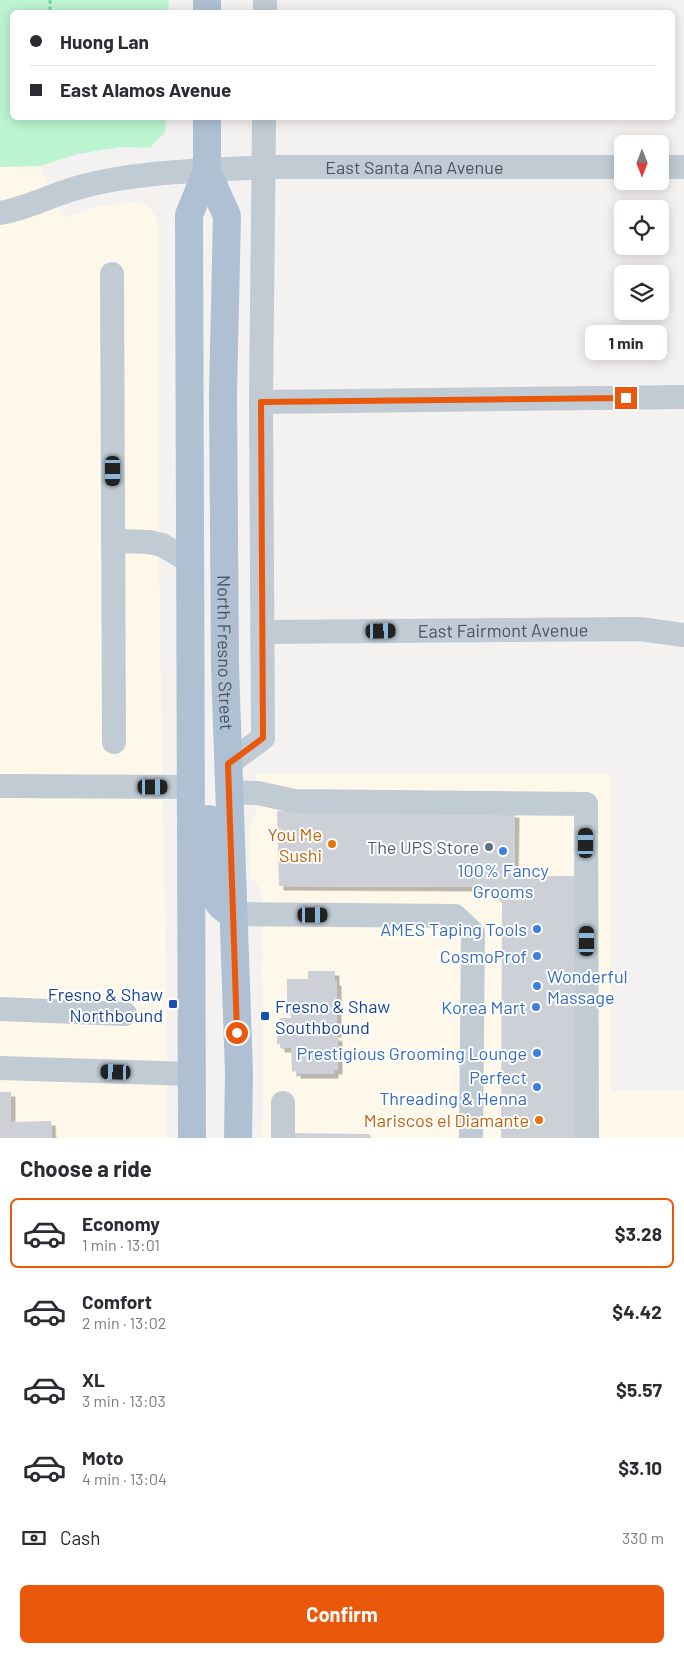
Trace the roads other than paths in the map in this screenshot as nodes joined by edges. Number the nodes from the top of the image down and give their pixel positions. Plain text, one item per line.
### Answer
1 (207, 120) edge
2 (264, 120) edge
3 (263, 167) junction
4 (614, 167) edge
5 (669, 167) edge
6 (684, 167) edge
7 (207, 171) junction
8 (0, 213) edge
9 (112, 274) dead end
10 (684, 397) edge
11 (261, 402) junction
12 (113, 541) junction
13 (189, 561) junction
14 (262, 632) junction
15 (684, 635) edge
16 (114, 742) dead end
17 (228, 764) junction
18 (0, 786) edge
19 (192, 788) junction
20 (229, 792) junction
21 (233, 914) junction
22 (0, 1009) edge
23 (125, 1014) dead end
24 (0, 1068) edge
25 (192, 1074) junction
26 (283, 1103) dead end
27 (192, 1138) edge
28 (238, 1138) edge
29 (283, 1138) edge
30 (471, 1138) edge
31 (587, 1138) edge

1 - 7 main road, North Fresno Street
2 - 3 street
3 - 4 street, East Santa Ana Avenue
3 - 7 street, East Santa Ana Avenue
3 - 11 street
5 - 6 street
7 - 8 street, East Santa Ana Avenue
7 - 13 main road, North Fresno Street
7 - 17 main road, North Fresno Street
9 - 12 street
10 - 11 street
11 - 14 street
12 - 13 street
12 - 16 street
13 - 19 main road, North Fresno Street
14 - 15 street, East Fairmont Avenue
14 - 17 street
17 - 20 main road, North Fresno Street
18 - 19 street
19 - 21 main road
19 - 25 main road, North Fresno Street
20 - 21 main road, North Fresno Street
20 - 31 street
21 - 28 main road, North Fresno Street
21 - 30 street
22 - 23 street
24 - 25 street
25 - 27 main road, North Fresno Street
26 - 29 street

